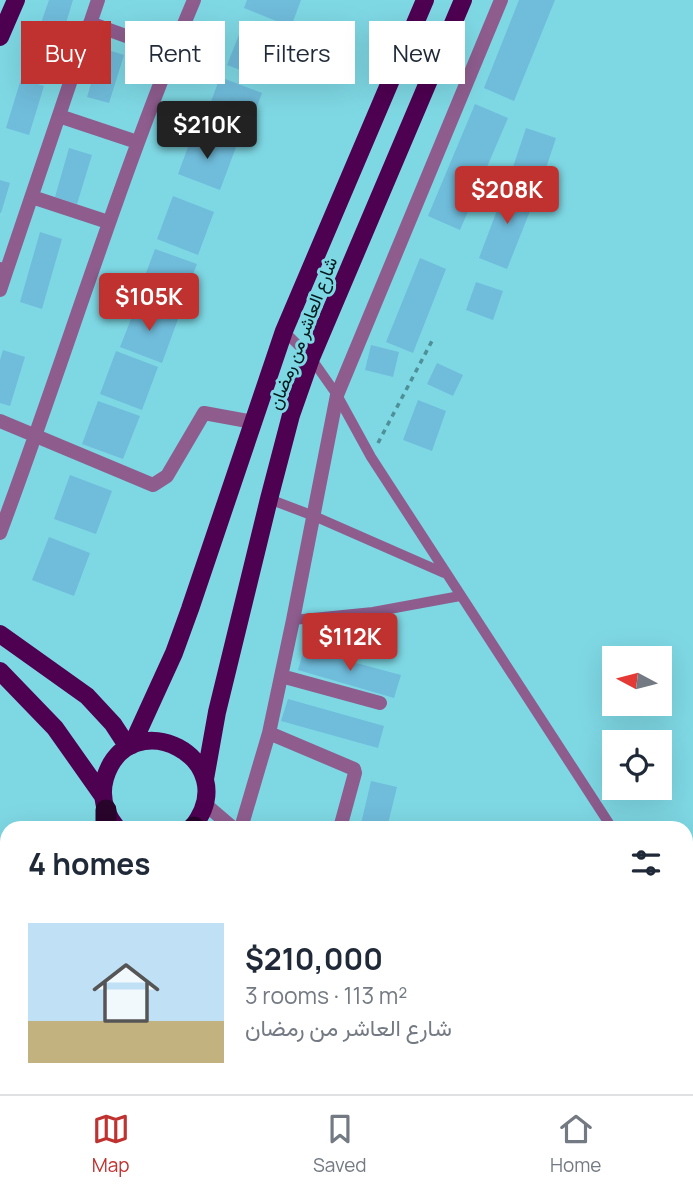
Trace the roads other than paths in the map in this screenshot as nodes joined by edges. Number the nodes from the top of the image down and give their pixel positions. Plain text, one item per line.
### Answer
1 (16, 0) edge
2 (97, 0) edge
3 (194, 0) edge
4 (425, 0) edge
5 (463, 0) edge
6 (501, 0) edge
7 (91, 21) edge
8 (186, 21) edge
9 (0, 37) edge
10 (70, 84) edge
11 (160, 84) edge
12 (59, 116) junction
13 (137, 142) junction
14 (32, 197) junction
15 (108, 222) junction
16 (3, 271) edge
17 (0, 290) edge
18 (284, 331) junction
19 (311, 358) junction
20 (337, 395) junction
21 (0, 421) edge
22 (253, 422) junction
23 (37, 435) junction
24 (269, 499) junction
25 (314, 516) junction
26 (0, 533) edge
27 (444, 573) junction
28 (460, 596) junction
29 (293, 620) junction
30 (0, 634) edge
31 (0, 671) edge
32 (281, 676) junction
33 (380, 703) dead end
34 (269, 733) junction
35 (130, 746) junction
36 (205, 779) junction
37 (205, 804) junction
38 (108, 816) edge
39 (196, 821) edge
40 (225, 821) edge
41 (243, 821) edge
42 (342, 821) edge
43 (607, 821) edge

1 - 9 main road
2 - 7 street
3 - 8 street
4 - 18 main road, شارع العاشر من رمضان
5 - 19 main road, شارع العاشر من رمضان
6 - 20 street
10 - 12 street
11 - 13 street
12 - 13 street
12 - 14 street
13 - 15 street
14 - 15 street
14 - 16 street
15 - 23 street
16 - 17 street
18 - 19 lane
18 - 22 main road, شارع العاشر من رمضان
19 - 20 lane
19 - 24 main road, شارع العاشر من رمضان
20 - 25 street
20 - 27 lane
21 - 23 street
22 - 23 street
22 - 35 main road, شارع العاشر من رمضان
23 - 26 street
24 - 25 lane
24 - 36 main road, شارع العاشر من رمضان
25 - 27 lane
25 - 29 street
27 - 28 lane
28 - 29 lane
28 - 43 lane
29 - 32 street
30 - 35 main road
31 - 38 main road
32 - 33 street
32 - 34 street
34 - 41 street
34 - 42 street
35 - 36 main road
35 - 38 main road, شارع العاشر من رمضان
36 - 37 main road, شارع العاشر من رمضان
37 - 39 main road
37 - 40 street

